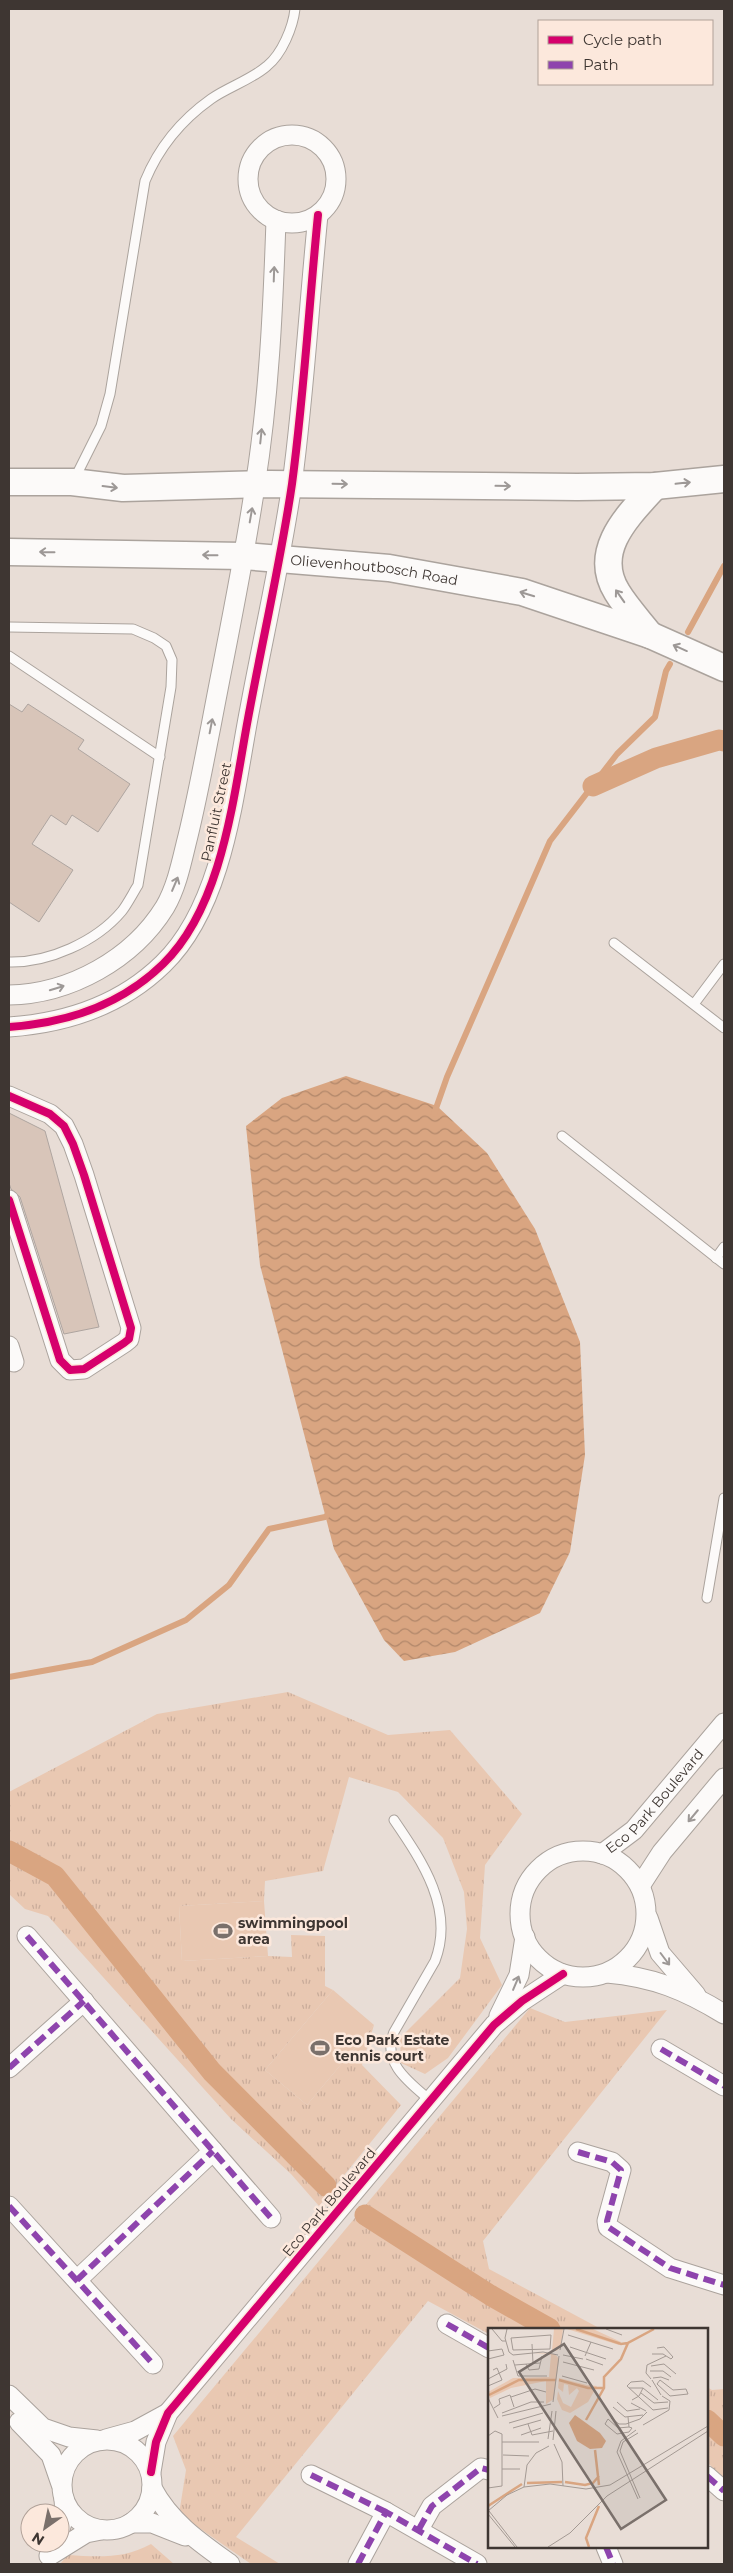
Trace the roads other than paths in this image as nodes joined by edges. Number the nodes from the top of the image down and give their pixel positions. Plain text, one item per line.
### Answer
1 (295, 9) edge
2 (318, 215) junction
3 (276, 220) junction
4 (724, 479) edge
5 (9, 482) edge
6 (72, 482) junction
7 (256, 484) junction
8 (292, 484) junction
9 (655, 486) junction
10 (9, 552) edge
11 (243, 556) junction
12 (279, 558) junction
13 (9, 627) edge
14 (650, 635) junction
15 (9, 656) edge
16 (724, 668) edge
17 (160, 757) junction
18 (614, 943) dead end
19 (9, 962) edge
20 (724, 964) edge
21 (9, 995) edge
22 (694, 1004) junction
23 (9, 1027) edge
24 (724, 1028) edge
25 (9, 1096) edge
26 (562, 1136) dead end
27 (9, 1200) edge
28 (724, 1248) edge
29 (716, 1258) junction
30 (724, 1264) edge
31 (724, 1498) edge
32 (707, 1598) dead end
33 (724, 1723) edge
34 (724, 1778) edge
35 (394, 1820) dead end
36 (602, 1854) junction
37 (640, 1886) junction
38 (647, 1915) junction
39 (28, 1936) dead end
40 (525, 1937) junction
41 (607, 1973) junction
42 (563, 1974) junction
43 (700, 2000) junction
44 (84, 2001) junction
45 (724, 2014) edge
46 (494, 2025) junction
47 (661, 2049) dead end
48 (9, 2068) edge
49 (724, 2086) edge
50 (430, 2101) junction
51 (213, 2151) junction
52 (578, 2152) dead end
53 (9, 2206) edge
54 (271, 2218) dead end
55 (77, 2280) junction
56 (724, 2285) edge
57 (447, 2324) dead end
58 (488, 2347) edge
59 (153, 2364) dead end
60 (9, 2395) edge
61 (9, 2412) edge
62 (168, 2413) junction
63 (101, 2440) junction
64 (488, 2470) edge
65 (311, 2475) dead end
66 (708, 2477) edge
67 (151, 2480) junction
68 (724, 2491) edge
69 (62, 2492) junction
70 (64, 2503) edge
71 (386, 2512) junction
72 (132, 2523) junction
73 (419, 2529) junction
74 (101, 2530) junction
75 (198, 2541) junction
76 (606, 2548) edge
77 (48, 2554) edge
78 (230, 2564) edge
79 (358, 2564) edge
80 (477, 2564) edge
81 (613, 2564) edge

1 - 6 lane
2 - 3 street
2 - 3 street
2 - 8 street, Panfluit Street
7 -> 3 street, Panfluit Street
9 -> 4 main road
5 - 6 main road
6 -> 7 main road
7 - 8 main road
11 -> 7 street, Panfluit Street
8 -> 9 main road
8 - 12 street, Panfluit Street
14 -> 9 main road
11 -> 10 main road, Olievenhoutbosch Road
11 - 12 main road, Olievenhoutbosch Road
21 -> 11 street, Panfluit Street
14 -> 12 main road, Olievenhoutbosch Road
12 - 23 street, Panfluit Street
13 - 17 lane
16 -> 14 main road, Olievenhoutbosch Road
15 - 17 lane
17 - 19 lane
18 - 22 lane
20 - 22 lane
22 - 24 lane
25 - 27 street
26 - 29 lane
28 - 29 lane
29 - 30 lane
31 - 32 lane
33 - 36 street, Eco Park Boulevard
34 -> 37 street
35 - 50 lane
36 - 37 street
36 - 40 street
37 - 38 street
38 - 41 street
38 -> 43 street
39 - 44 street
40 - 42 street
46 -> 40 street, Eco Park Boulevard
41 - 42 street
41 - 43 street
42 - 46 street, Eco Park Boulevard
43 - 45 street
44 - 48 street
44 - 51 street
46 - 50 street, Eco Park Boulevard
47 - 49 street
50 - 62 street, Eco Park Boulevard
51 - 54 street
51 - 55 street
52 - 56 street
53 - 55 street
55 - 59 street
57 - 58 street
60 - 63 street
61 - 69 street
62 - 63 street, Eco Park Boulevard
62 - 67 street, Eco Park Boulevard
63 - 67 street
63 - 69 street
64 - 73 street
65 - 71 street
66 - 68 street
67 - 72 street
67 - 75 street
69 - 70 street
69 - 74 street
71 - 73 street
71 - 79 street
72 - 74 street
72 - 75 street
73 - 80 street
74 - 77 street
75 - 78 street
76 - 81 street

